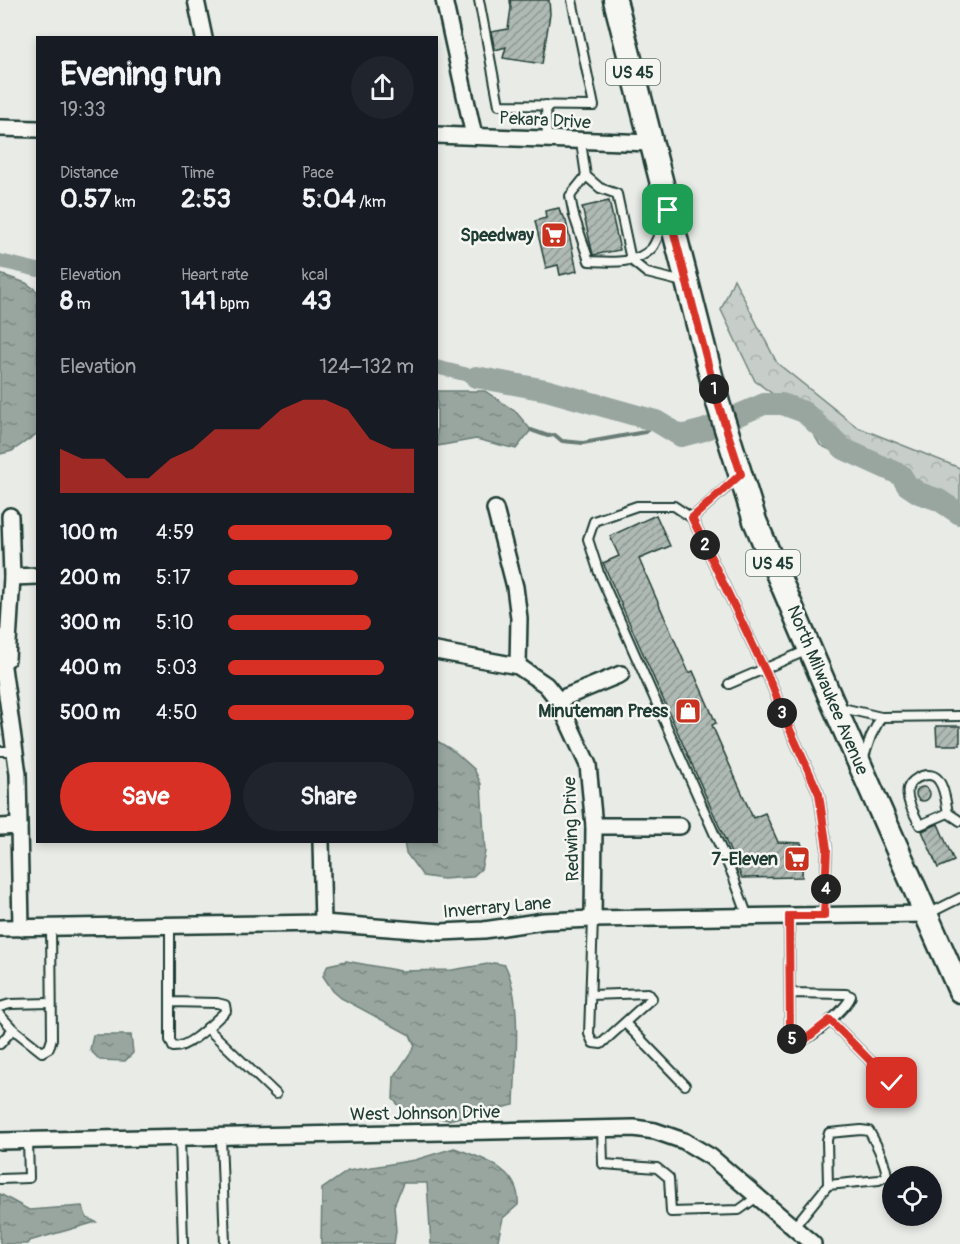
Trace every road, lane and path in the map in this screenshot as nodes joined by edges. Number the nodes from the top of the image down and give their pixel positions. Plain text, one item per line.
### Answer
1 (196, 0) edge
2 (444, 0) edge
3 (479, 0) edge
4 (572, 0) edge
5 (615, 0) edge
6 (204, 36) edge
7 (546, 105) junction
8 (0, 128) edge
9 (36, 129) edge
10 (438, 135) edge
11 (474, 136) junction
12 (548, 141) junction
13 (581, 142) junction
14 (651, 144) junction
15 (586, 176) junction
16 (668, 210) junction
17 (631, 260) junction
18 (688, 284) junction
19 (741, 474) junction
20 (495, 509) dead end
21 (10, 516) dead end
22 (692, 518) junction
23 (36, 576) edge
24 (12, 577) junction
25 (0, 646) edge
26 (810, 649) junction
27 (438, 651) edge
28 (518, 666) junction
29 (764, 668) junction
30 (621, 674) dead end
31 (5, 682) junction
32 (729, 684) dead end
33 (558, 699) junction
34 (834, 706) junction
35 (960, 716) edge
36 (881, 717) junction
37 (8, 751) edge
38 (861, 766) junction
39 (948, 813) junction
40 (960, 821) edge
41 (19, 826) junction
42 (594, 826) junction
43 (680, 826) dead end
44 (0, 827) edge
45 (321, 843) edge
46 (960, 898) edge
47 (927, 915) junction
48 (789, 916) junction
49 (824, 916) junction
50 (748, 917) junction
51 (593, 919) junction
52 (323, 923) junction
53 (170, 925) junction
54 (51, 926) junction
55 (0, 928) edge
56 (21, 928) junction
57 (960, 991) edge
58 (790, 993) junction
59 (591, 995) junction
60 (170, 1002) junction
61 (50, 1003) junction
62 (0, 1007) edge
63 (0, 1015) edge
64 (830, 1020) junction
65 (626, 1024) junction
66 (207, 1028) junction
67 (13, 1029) junction
68 (0, 1044) edge
69 (892, 1083) dead end
70 (685, 1085) dead end
71 (276, 1094) dead end
72 (602, 1129) junction
73 (221, 1137) junction
74 (180, 1138) junction
75 (0, 1141) edge
76 (28, 1141) junction
77 (0, 1179) edge
78 (828, 1185) junction
79 (757, 1197) junction
80 (794, 1227) junction
81 (183, 1244) edge
82 (225, 1244) edge
83 (813, 1244) edge

1 - 6 street
2 - 11 street
3 - 7 lane
4 - 7 lane
5 - 14 main road, North Milwaukee Avenue / US 45
7 - 12 lane
8 - 9 street
10 - 11 street, Pekara Drive
11 - 12 street, Pekara Drive
12 - 13 street, Pekara Drive
13 - 14 street, Pekara Drive
13 - 15 lane
14 - 16 main road, North Milwaukee Avenue / US 45
15 - 17 lane
15 - 17 lane
16 - 17 lane
16 - 18 main road, North Milwaukee Avenue / US 45
17 - 18 lane
18 - 19 main road, North Milwaukee Avenue / US 45
19 - 22 lane
19 - 26 main road, North Milwaukee Avenue / US 45
20 - 28 street
21 - 24 street
22 - 29 lane
22 - 50 lane
23 - 24 street
24 - 31 street
25 - 31 street
26 - 29 lane
26 - 34 main road, North Milwaukee Avenue / US 45
27 - 28 street, Redwing Drive
28 - 33 street, Redwing Drive
29 - 32 lane
29 - 49 lane
30 - 33 street
31 - 37 street
33 - 42 street, Redwing Drive
34 - 36 lane
34 - 38 main road, North Milwaukee Avenue / US 45
35 - 36 lane
36 - 38 lane
37 - 41 street
38 - 47 main road, North Milwaukee Avenue / US 45
39 - 39 lane
39 - 40 lane
41 - 44 street
41 - 56 street
42 - 43 street
42 - 51 street, Redwing Drive
45 - 52 street
46 - 47 lane
47 - 49 street, Inverrary Lane
47 - 57 main road, North Milwaukee Avenue / US 45
48 - 49 street, Inverrary Lane
48 - 50 street, Inverrary Lane
48 - 58 lane
50 - 51 street, Inverrary Lane
51 - 52 street, Inverrary Lane
51 - 59 lane
52 - 53 street, Inverrary Lane
53 - 54 street, Inverrary Lane
53 - 60 lane
54 - 56 street, Inverrary Lane
54 - 61 lane
55 - 56 street, Inverrary Lane
58 - 64 lane
58 - 64 lane
59 - 65 lane
59 - 65 lane
60 - 66 lane
60 - 66 lane
61 - 62 lane
61 - 67 lane
63 - 67 lane
64 - 69 lane
65 - 70 lane
66 - 71 lane
67 - 68 lane
72 - 73 street, West Johnson Drive
72 - 79 street, West Johnson Drive
72 - 79 lane
73 - 74 street, West Johnson Drive
73 - 82 lane
74 - 76 street, West Johnson Drive
74 - 81 lane
75 - 76 street, West Johnson Drive
76 - 77 lane
78 - 78 lane
78 - 80 lane
79 - 80 street, West Johnson Drive
80 - 83 street, West Johnson Drive

